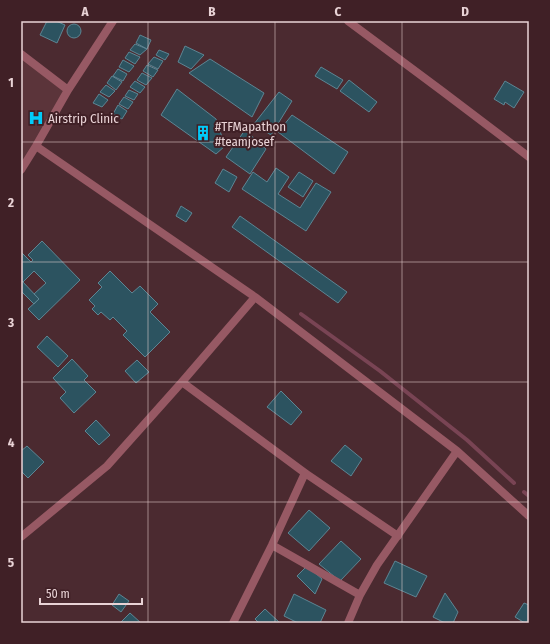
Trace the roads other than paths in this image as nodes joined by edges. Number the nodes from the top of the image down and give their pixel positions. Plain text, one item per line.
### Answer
1 (113, 21) edge
2 (348, 21) edge
3 (21, 54) edge
4 (68, 90) junction
5 (36, 146) junction
6 (529, 157) edge
7 (21, 170) edge
8 (254, 297) junction
9 (182, 382) junction
10 (457, 451) junction
11 (304, 473) junction
12 (529, 516) edge
13 (398, 536) junction
14 (21, 537) edge
15 (272, 545) junction
16 (360, 595) junction
17 (233, 623) edge
18 (348, 623) edge

1 - 4 street
2 - 6 street
3 - 4 street
4 - 5 street
5 - 7 street
5 - 8 street
8 - 9 street
8 - 10 street
9 - 11 street
9 - 14 street
10 - 12 street
10 - 13 street
11 - 13 street
11 - 15 street
13 - 16 street
15 - 16 street
15 - 17 street
16 - 18 street

